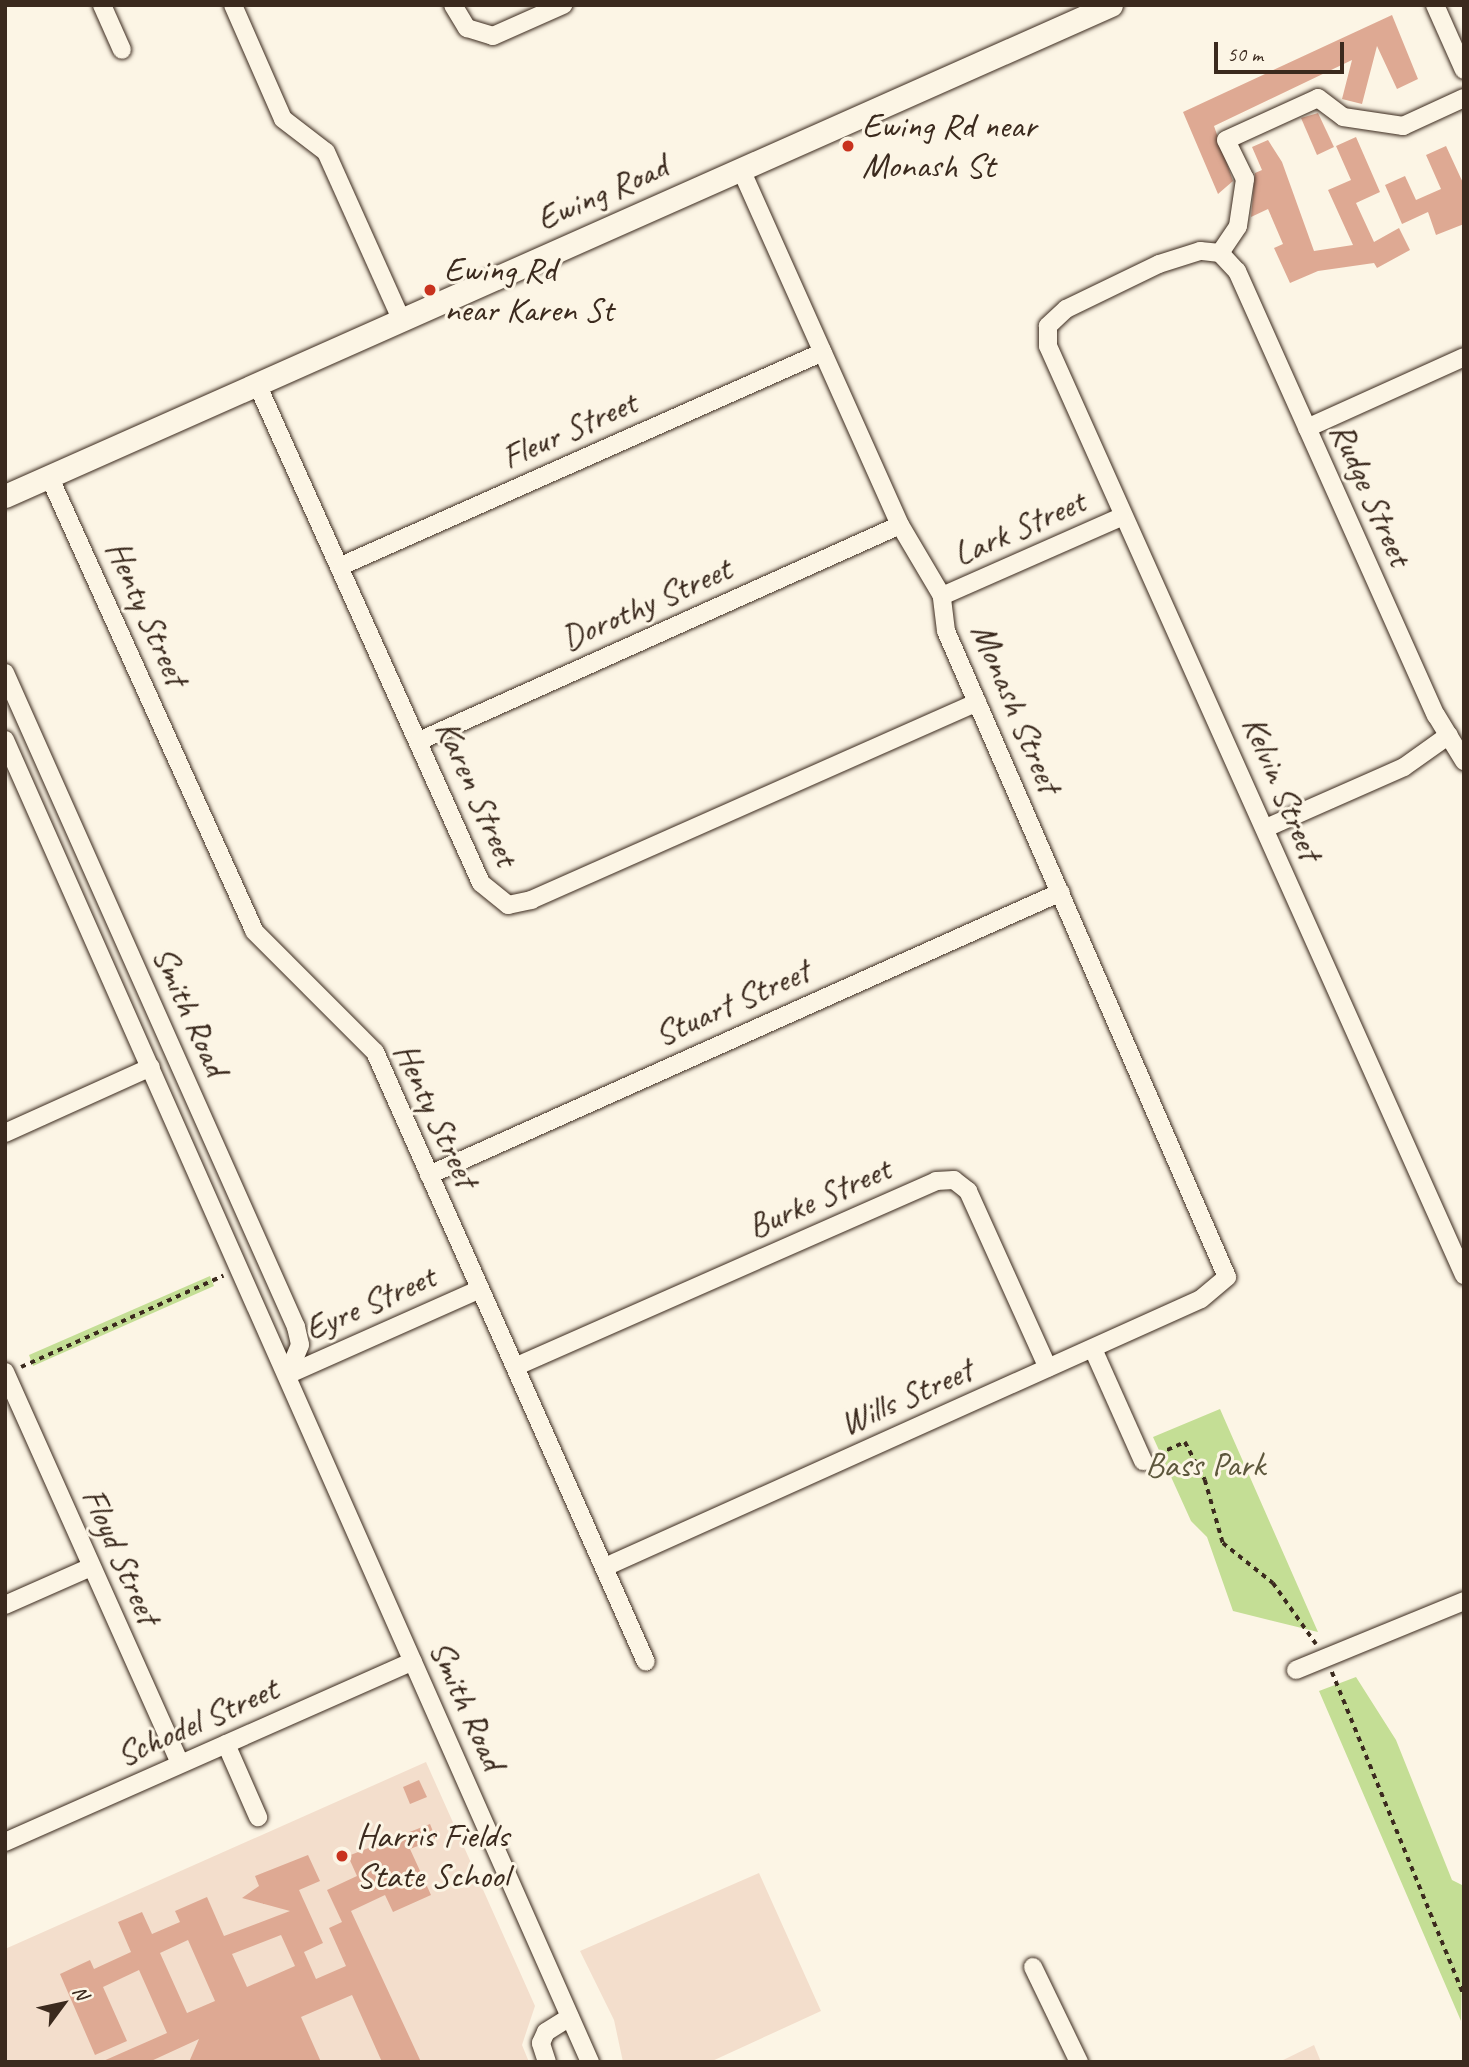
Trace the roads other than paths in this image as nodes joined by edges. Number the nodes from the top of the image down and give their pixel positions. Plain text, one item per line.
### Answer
1 (102, 5) edge
2 (233, 5) edge
3 (453, 5) edge
4 (563, 5) edge
5 (1111, 5) edge
6 (1435, 5) edge
7 (122, 50) dead end
8 (1464, 70) edge
9 (1464, 98) edge
10 (741, 170) junction
11 (1220, 253) junction
12 (401, 319) junction
13 (823, 352) junction
14 (1464, 357) edge
15 (257, 384) junction
16 (1307, 428) junction
17 (49, 476) junction
18 (5, 496) edge
19 (1121, 517) junction
20 (900, 525) junction
21 (341, 566) junction
22 (943, 596) junction
23 (5, 673) edge
24 (977, 702) junction
25 (1449, 735) junction
26 (5, 740) edge
27 (419, 741) junction
28 (1464, 761) edge
29 (1266, 828) junction
30 (1062, 892) junction
31 (151, 1067) junction
32 (5, 1133) edge
33 (429, 1175) junction
34 (1464, 1275) edge
35 (1227, 1277) joint
36 (480, 1289) junction
37 (1093, 1349) junction
38 (517, 1366) junction
39 (1048, 1368) junction
40 (6, 1373) edge
41 (287, 1375) junction
42 (1143, 1461) road end
43 (91, 1567) junction
44 (605, 1567) junction
45 (1464, 1601) edge
46 (5, 1605) edge
47 (414, 1661) junction
48 (646, 1662) dead end
49 (1296, 1670) dead end
50 (226, 1744) junction
51 (180, 1764) junction
52 (258, 1817) dead end
53 (5, 1842) edge
54 (1033, 1966) dead end
55 (570, 2017) junction
56 (547, 2062) edge
57 (590, 2062) edge
58 (1079, 2062) edge

1 - 7 street
2 - 12 street
3 - 4 street
5 - 10 main road, Ewing Road
6 - 8 street
9 - 11 street
10 - 12 main road, Ewing Road
10 - 13 street, Monash Street
11 - 16 street, Rudge Street
11 - 19 street, Kelvin Street
12 - 15 main road, Ewing Road
13 - 20 street, Monash Street
13 - 21 street, Fleur Street
14 - 16 street
15 - 17 main road, Ewing Road
15 - 21 street, Karen Street
16 - 25 street, Rudge Street
17 - 18 main road, Ewing Road
17 - 33 street, Henty Street
19 - 22 street, Lark Street
19 - 29 street, Kelvin Street
20 - 22 street, Monash Street
20 - 27 street, Dorothy Street
21 - 27 street, Karen Street
22 - 24 street, Monash Street
23 - 41 street, Smith Road
24 - 27 street, Karen Street
24 - 30 street, Monash Street
25 - 28 street, Rudge Street
25 - 29 street
26 - 31 street, Smith Road
29 - 34 street, Kelvin Street
30 - 33 street, Stuart Street
30 - 35 street, Monash Street
31 - 32 street
31 - 41 street, Smith Road
33 - 36 street, Henty Street
35 - 37 street, Wills Street
36 - 38 street, Henty Street
36 - 41 street, Eyre Street
37 - 39 street, Wills Street
37 - 42 street
38 - 39 street, Burke Street
38 - 44 street, Henty Street
39 - 44 street, Wills Street
40 - 43 street, Floyd Street
41 - 47 street, Smith Road
43 - 46 street
43 - 51 street, Floyd Street
44 - 48 street, Henty Street
45 - 49 street
47 - 50 street, Schodel Street
47 - 55 street, Smith Road
50 - 51 street, Schodel Street
50 - 52 street
51 - 53 street, Schodel Street
54 - 58 street
55 - 56 street
55 - 57 street, Smith Road

